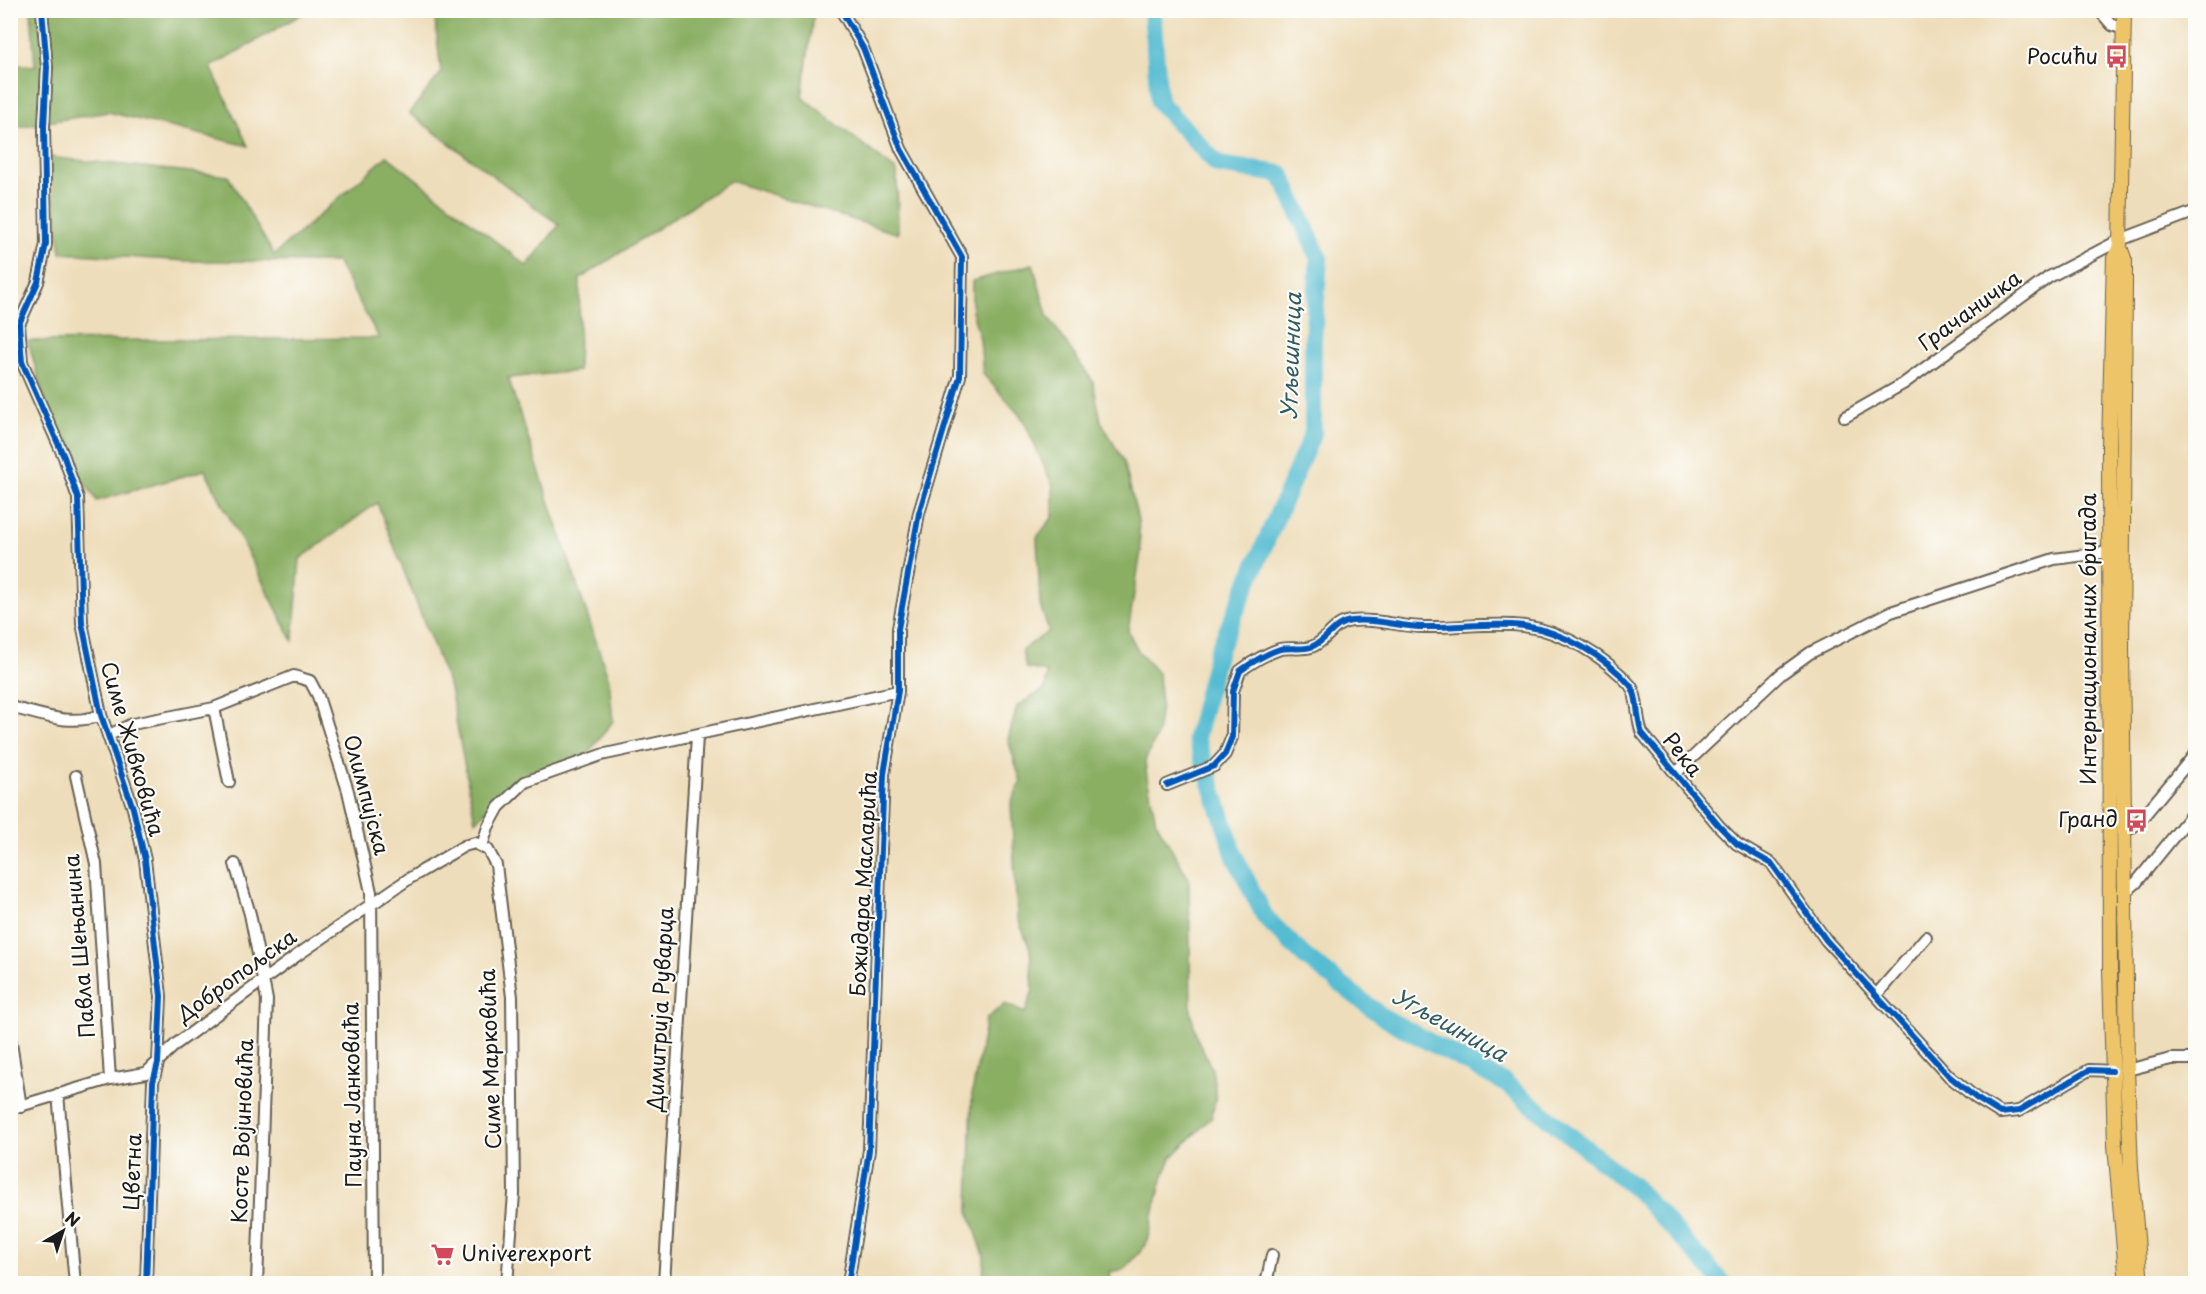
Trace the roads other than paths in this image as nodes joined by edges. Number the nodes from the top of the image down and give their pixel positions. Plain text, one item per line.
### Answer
1 (42, 10) edge
2 (841, 10) edge
3 (2099, 10) edge
4 (2124, 10) edge
5 (2124, 29) junction
6 (2196, 211) edge
7 (2120, 243) junction
8 (1845, 417) dead end
9 (2109, 552) junction
10 (898, 691) junction
11 (10, 707) edge
12 (213, 708) junction
13 (101, 715) junction
14 (109, 735) junction
15 (696, 736) junction
16 (2196, 753) edge
17 (1676, 773) junction
18 (76, 776) dead end
19 (229, 782) dead end
20 (1167, 785) dead end
21 (2196, 809) edge
22 (2126, 832) junction
23 (479, 844) junction
24 (236, 864) dead end
25 (2126, 891) junction
26 (370, 906) junction
27 (1926, 937) dead end
28 (264, 980) junction
29 (1877, 994) junction
30 (10, 1036) edge
31 (2196, 1059) edge
32 (158, 1063) junction
33 (2127, 1070) junction
34 (2112, 1071) junction
35 (110, 1079) junction
36 (58, 1094) junction
37 (16, 1108) edge
38 (1272, 1255) dead end
39 (75, 1284) edge
40 (146, 1284) edge
41 (257, 1284) edge
42 (374, 1284) edge
43 (507, 1284) edge
44 (664, 1284) edge
45 (848, 1284) edge
46 (1266, 1284) edge
47 (2127, 1284) edge
48 (2141, 1284) edge

1 - 13 street, Симе Живковића
2 - 10 street, Божидара Масларића
3 - 5 street
4 - 5 main road, Интернационалних бригада
5 - 7 main road, Интернационалних бригада
6 - 7 street, Грачаничка
7 - 8 street, Грачаничка
7 - 9 main road, Интернационалних бригада
7 - 22 main road, Интернационалних бригада
9 - 17 street
9 - 34 main road, Интернационалних бригада
10 - 15 street
10 - 45 street, Божидара Масларића
11 - 13 street
12 - 14 street
12 - 19 street
12 - 26 street, Олимпијска
13 - 14 street, Симе Живковића
14 - 32 street, Симе Живковића
15 - 23 street
15 - 44 street, Димитрија Руварца
16 - 22 street
17 - 20 street, Река
17 - 29 street, Река
18 - 35 street, Павла Шењанина
21 - 25 street
22 - 25 main road, Интернационалних бригада
23 - 26 street, Добропољска
23 - 43 street, Симе Марковића
24 - 28 street, Косте Војиновића
25 - 33 main road, Интернационалних бригада
26 - 28 street, Добропољска
26 - 42 street, Пауна Јанковића
27 - 29 street
28 - 32 street, Добропољска
28 - 41 street, Косте Војиновића
29 - 34 street, Река
30 - 37 street
31 - 33 street
32 - 35 street, Добропољска
32 - 40 street, Цветна
33 - 34 main road
33 - 48 main road, Интернационалних бригада
34 - 47 main road, Интернационалних бригада
35 - 36 street, Добропољска
36 - 37 street, Добропољска
36 - 39 street
38 - 46 street

